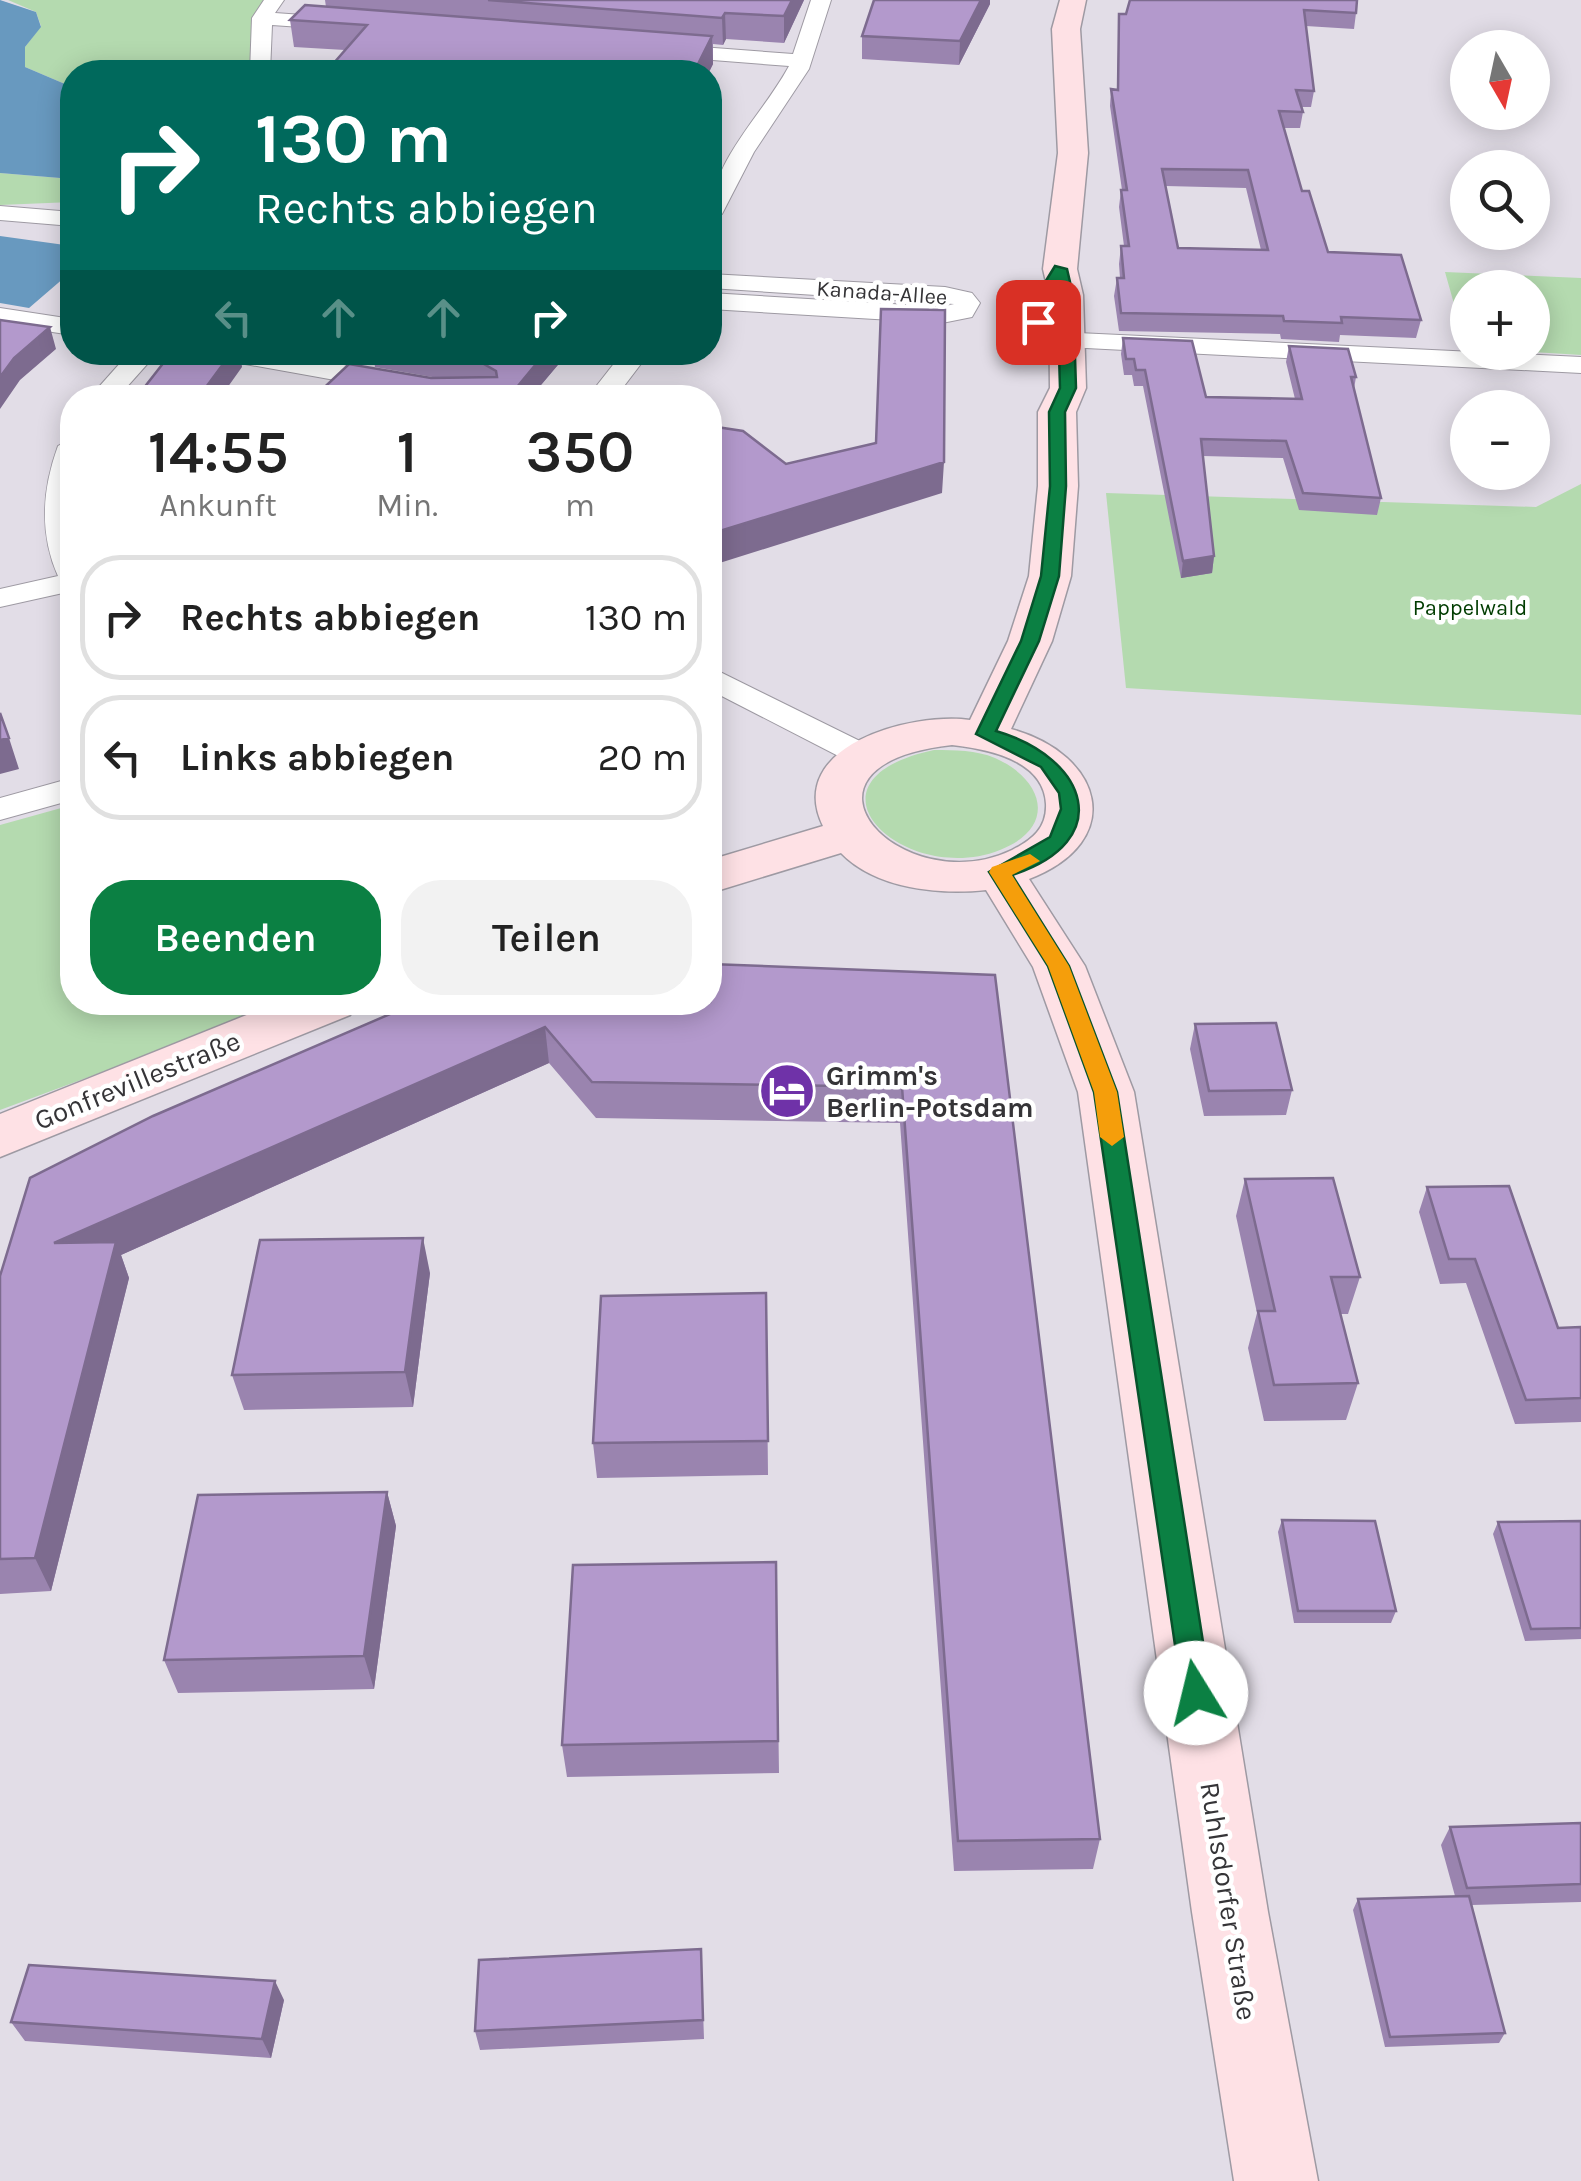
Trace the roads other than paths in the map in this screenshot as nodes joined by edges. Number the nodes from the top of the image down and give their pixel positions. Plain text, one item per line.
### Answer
1 (821, 0) edge
2 (1072, 0) edge
3 (268, 9) edge
4 (358, 25) edge
5 (647, 48) edge
6 (262, 60) edge
7 (801, 61) junction
8 (722, 151) edge
9 (743, 152) junction
10 (722, 191) edge
11 (0, 212) edge
12 (60, 218) edge
13 (722, 282) edge
14 (722, 302) edge
15 (0, 316) edge
16 (60, 326) edge
17 (1052, 340) junction
18 (1581, 364) edge
19 (133, 365) edge
20 (297, 365) edge
21 (627, 365) edge
22 (114, 385) edge
23 (410, 385) edge
24 (610, 385) edge
25 (60, 493) edge
26 (60, 544) edge
27 (60, 585) edge
28 (0, 598) edge
29 (722, 684) edge
30 (986, 734) junction
31 (862, 755) junction
32 (60, 792) edge
33 (0, 809) edge
34 (850, 834) junction
35 (722, 872) edge
36 (1000, 872) junction
37 (299, 1015) edge
38 (0, 1136) edge
39 (1276, 2181) edge

1 - 7 street
2 - 17 main road
3 - 4 street
3 - 6 street
5 - 7 street
7 - 9 street
8 - 9 street
9 - 10 street
11 - 12 street
13 - 14 street, Kanada-Allee
15 - 16 street
17 - 18 street
17 - 30 main road
19 - 22 street
20 - 23 street
21 - 24 street
25 - 26 street
27 - 28 street
29 - 31 street
30 - 31 main road
30 - 36 main road
31 - 34 main road
32 - 33 street
34 - 35 main road
34 - 36 main road
36 - 39 main road, Ruhlsdorfer Straße
37 - 38 main road, Gonfrevillestraße

